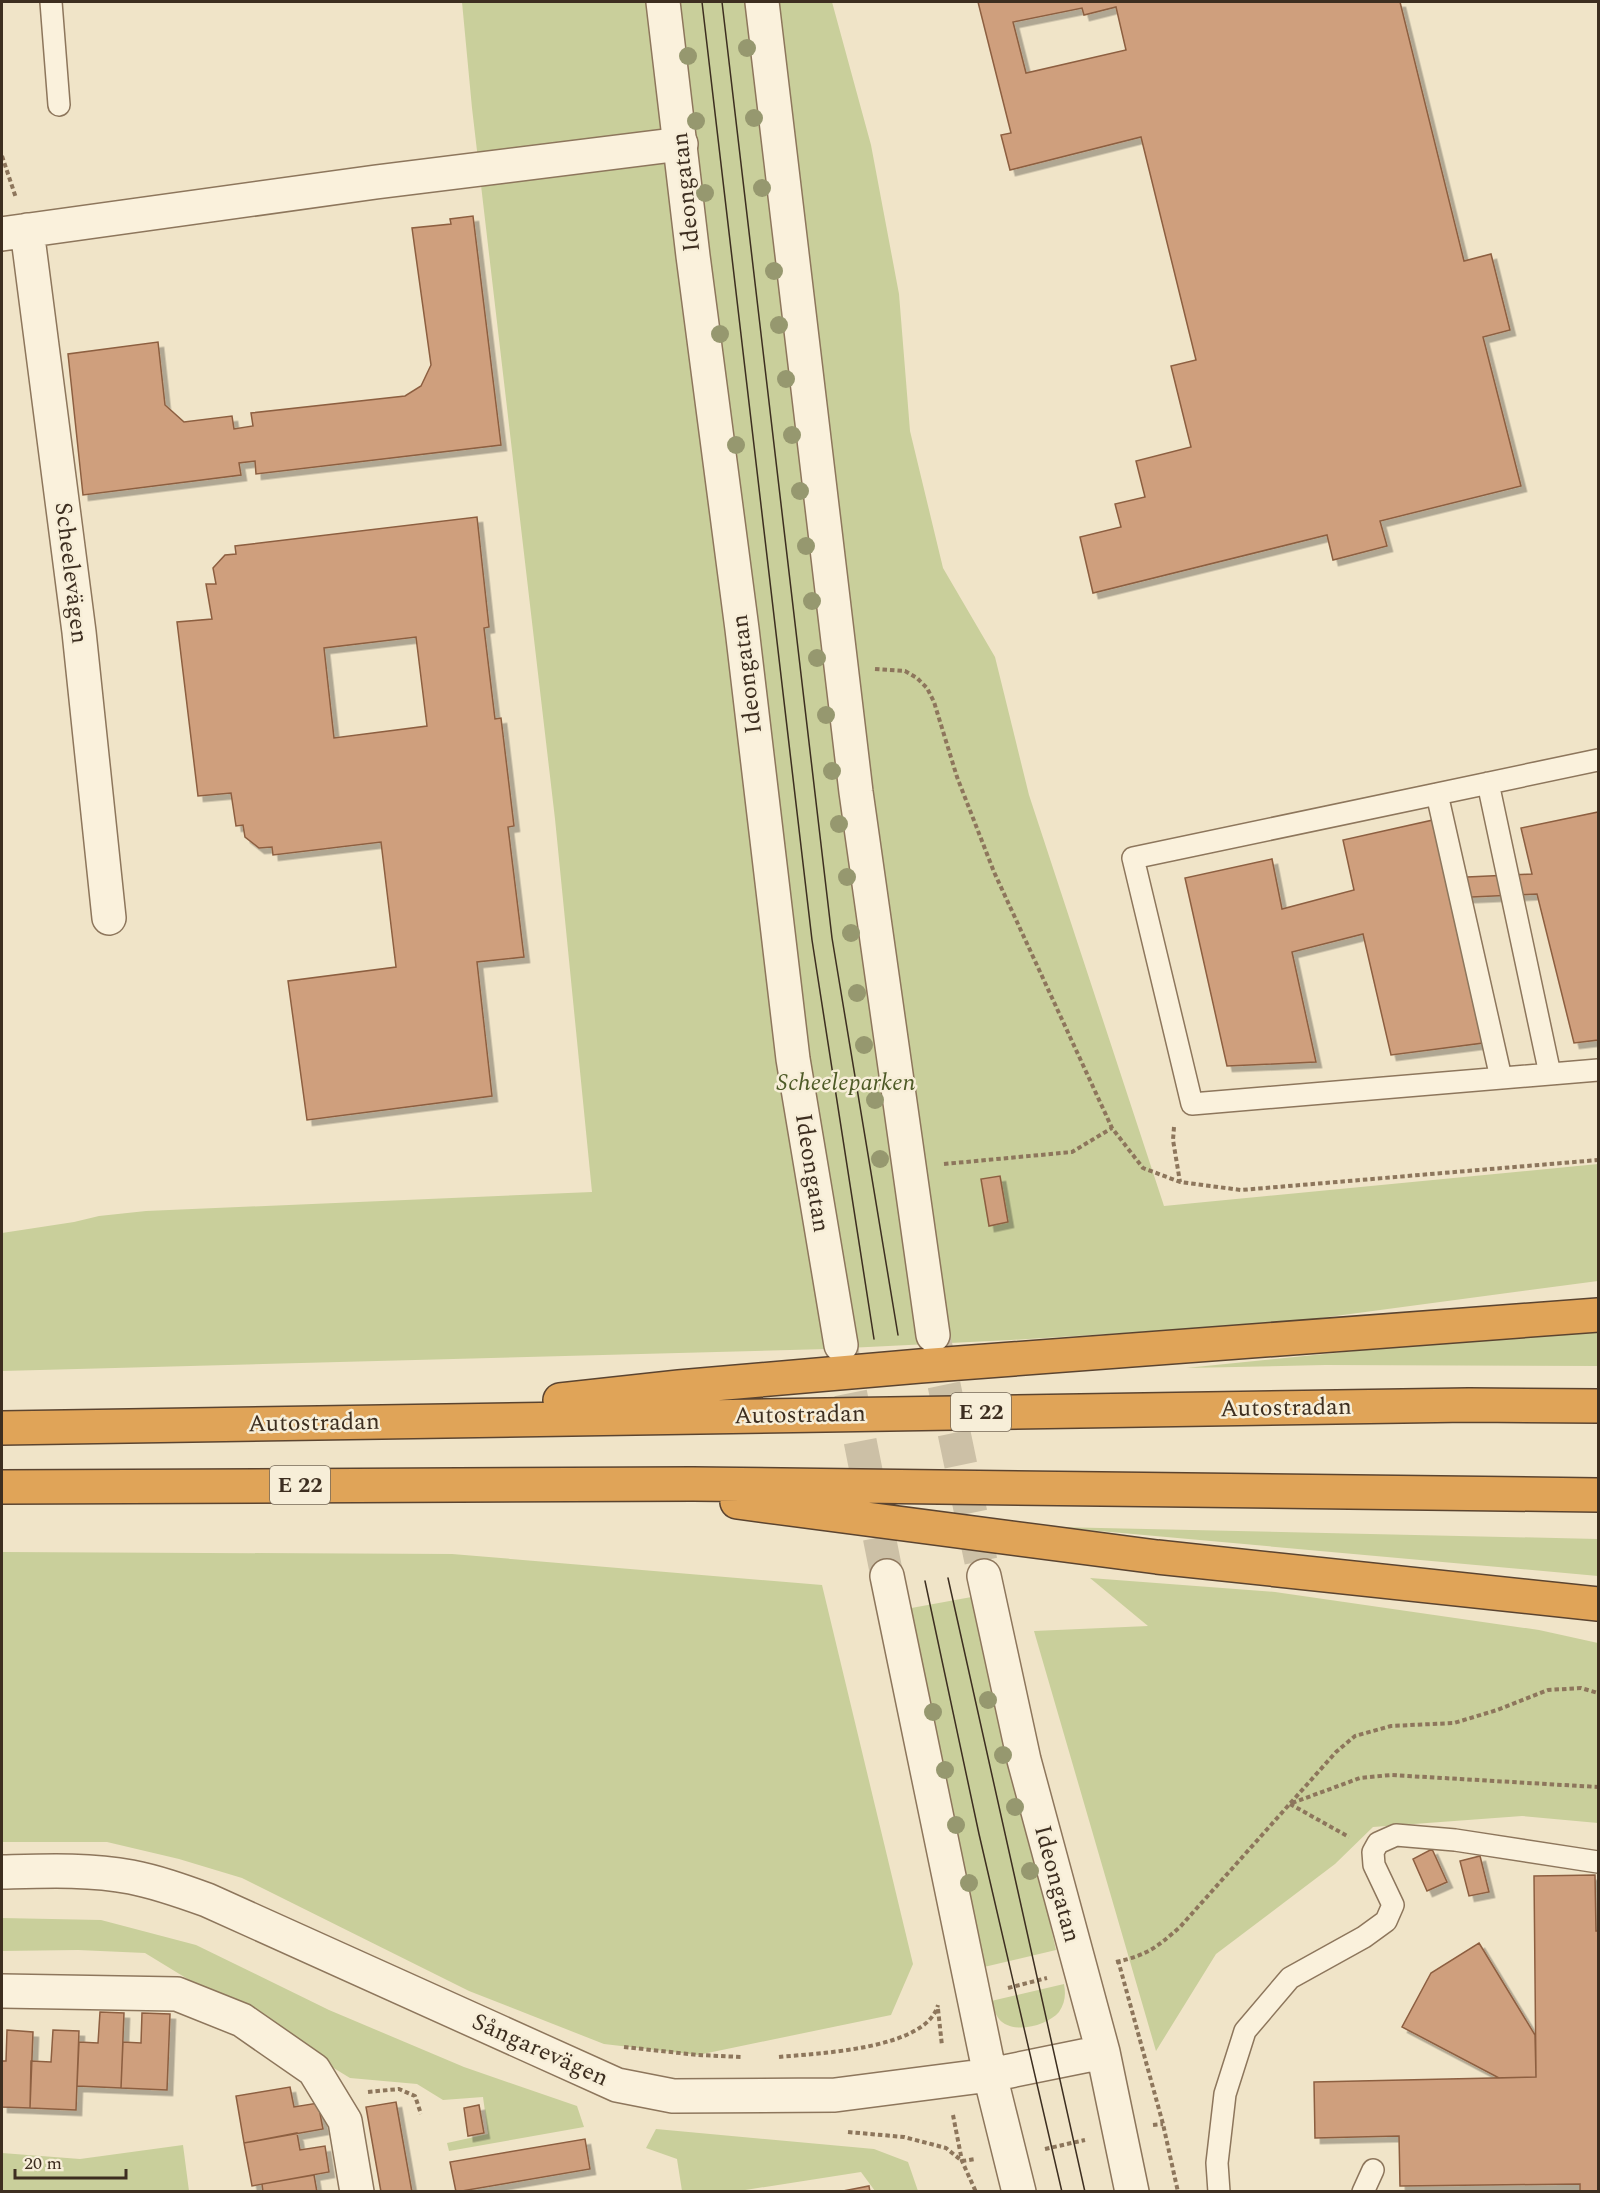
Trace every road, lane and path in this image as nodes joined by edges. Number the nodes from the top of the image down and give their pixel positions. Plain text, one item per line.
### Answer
1 (51, 2) edge
2 (663, 2) edge
3 (762, 2) edge
4 (59, 105) dead end
5 (681, 144) junction
6 (2, 156) edge
7 (14, 232) edge
8 (1599, 760) edge
9 (1488, 783) junction
10 (1437, 794) junction
11 (109, 918) dead end
12 (1599, 1070) edge
13 (1550, 1074) junction
14 (1501, 1078) junction
15 (1192, 1104) junction
16 (1112, 1128) dead end
17 (939, 1165) dead end
18 (1180, 1182) dead end
19 (1599, 1315) edge
20 (933, 1335) tunnel mouth
21 (841, 1345) tunnel mouth
22 (1599, 1406) edge
23 (364, 1422) junction
24 (2, 1428) edge
25 (598, 1484) junction
26 (2, 1487) edge
27 (1599, 1495) edge
28 (887, 1576) tunnel mouth
29 (984, 1576) tunnel mouth
30 (1599, 1604) edge
31 (1599, 1693) edge
32 (1599, 1787) edge
33 (1290, 1803) junction
34 (1373, 1852) junction
35 (1599, 1862) edge
36 (2, 1872) edge
37 (1081, 1970) junction
38 (2, 1991) edge
39 (974, 1996) junction
40 (940, 1997) dead end
41 (937, 2009) junction
42 (1103, 2052) junction
43 (698, 2055) dead end
44 (750, 2057) dead end
45 (771, 2058) dead end
46 (990, 2075) junction
47 (331, 2095) junction
48 (421, 2114) dead end
49 (1163, 2124) dead end
50 (1119, 2132) junction
51 (1009, 2156) junction
52 (1373, 2170) dead end
53 (357, 2192) edge
54 (976, 2192) edge
55 (1018, 2192) edge
56 (1132, 2192) edge
57 (1219, 2192) edge
58 (1363, 2192) edge

1 - 4 lane
2 - 5 street, Ideongatan
3 - 20 street
5 - 7 street
5 - 21 street, Ideongatan
6 - 7 path
7 - 11 street, Scheelevägen
8 - 9 lane
9 - 10 lane
9 - 13 lane
10 - 14 lane
10 - 15 lane
12 - 13 lane
13 - 14 lane
14 - 15 lane
15 - 18 path
16 - 17 path
19 - 23 highway
22 - 23 highway, Autostradan / E 22
23 - 24 highway, Autostradan / E 22
25 - 26 highway, E 22
25 - 27 highway, E 22
25 - 30 highway
28 - 39 street
29 - 37 street, Ideongatan
31 - 33 path
32 - 33 path
33 - 34 path
33 - 37 path
34 - 35 lane
34 - 57 lane
36 - 46 street, Sångarevägen
37 - 39 path
37 - 42 street, Ideongatan
38 - 47 street
39 - 41 path
39 - 46 street
40 - 41 path
41 - 45 path
42 - 46 street, Sångarevägen
42 - 50 street, Ideongatan
43 - 44 path
46 - 51 street
47 - 48 path
47 - 53 street
49 - 50 path
50 - 51 path
50 - 56 street, Ideongatan
51 - 54 path
51 - 55 street
52 - 58 lane

